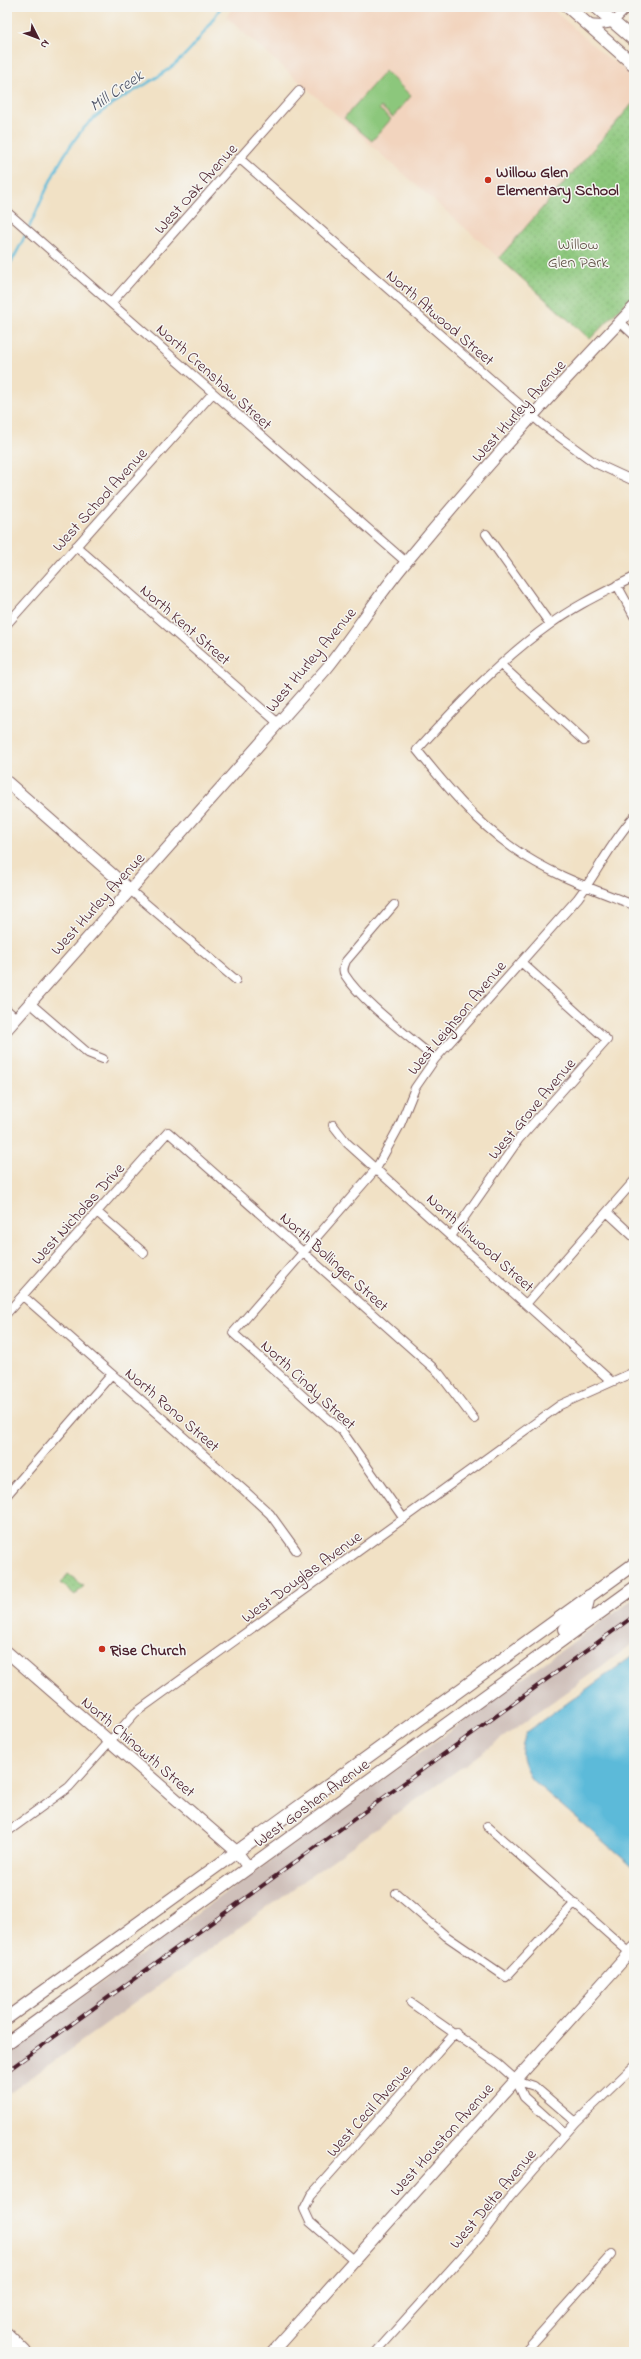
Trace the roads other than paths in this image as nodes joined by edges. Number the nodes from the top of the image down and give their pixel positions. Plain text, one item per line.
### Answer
1 (568, 7) edge
2 (596, 7) edge
3 (628, 7) edge
4 (614, 22) junction
5 (588, 24) junction
6 (634, 40) edge
7 (634, 65) edge
8 (299, 91) dead end
9 (240, 159) junction
10 (7, 212) edge
11 (112, 302) junction
12 (634, 307) edge
13 (620, 322) junction
14 (634, 335) edge
15 (213, 393) junction
16 (533, 417) junction
17 (634, 481) edge
18 (486, 534) dead end
19 (76, 546) junction
20 (406, 562) junction
21 (634, 577) edge
22 (617, 585) junction
23 (634, 616) edge
24 (7, 624) edge
25 (550, 624) junction
26 (501, 665) junction
27 (278, 723) junction
28 (584, 741) dead end
29 (7, 782) edge
30 (634, 817) edge
31 (586, 886) junction
32 (130, 890) junction
33 (394, 905) dead end
34 (634, 905) edge
35 (521, 962) junction
36 (236, 980) dead end
37 (30, 1003) junction
38 (7, 1010) edge
39 (16, 1018) junction
40 (7, 1029) edge
41 (103, 1059) dead end
42 (435, 1059) junction
43 (333, 1125) dead end
44 (168, 1132) joint
45 (376, 1169) junction
46 (634, 1181) edge
47 (97, 1212) junction
48 (607, 1212) junction
49 (452, 1235) junction
50 (634, 1236) edge
51 (303, 1252) junction
52 (144, 1253) dead end
53 (23, 1296) junction
54 (526, 1304) junction
55 (7, 1313) edge
56 (233, 1333) joint
57 (634, 1372) edge
58 (112, 1374) junction
59 (611, 1380) junction
60 (474, 1420) dead end
61 (7, 1494) edge
62 (404, 1518) junction
63 (296, 1550) dead end
64 (634, 1564) edge
65 (634, 1588) edge
66 (589, 1596) junction
67 (7, 1652) edge
68 (511, 1677) junction
69 (109, 1742) junction
70 (487, 1826) dead end
71 (7, 1832) edge
72 (237, 1852) junction
73 (248, 1867) junction
74 (396, 1893) dead end
75 (575, 1903) junction
76 (632, 1951) edge
77 (411, 2003) dead end
78 (7, 2018) edge
79 (456, 2032) junction
80 (7, 2043) edge
81 (634, 2066) edge
82 (516, 2080) junction
83 (576, 2122) junction
84 (565, 2134) junction
85 (612, 2254) dead end
86 (354, 2260) junction
87 (7, 2334) edge
88 (25, 2352) edge
89 (272, 2352) edge
90 (376, 2352) edge
91 (524, 2352) edge

1 - 5 main road
2 - 4 main road
3 - 4 street
4 - 5 street
4 - 6 main road
5 - 7 main road
8 - 9 street, West Oak Avenue
9 - 11 street, West Oak Avenue
9 - 16 street, North Atwood Street
10 - 11 street, North Crenshaw Street
11 - 15 street, North Crenshaw Street
12 - 13 street, West Hurley Avenue
13 - 14 street
13 - 16 street, West Hurley Avenue
15 - 19 street, West School Avenue
15 - 20 street, North Crenshaw Street
16 - 17 street, North Atwood Street
16 - 20 street, West Hurley Avenue
18 - 25 street
19 - 24 street, West School Avenue
19 - 27 street, North Kent Street
20 - 27 street, West Hurley Avenue
21 - 22 street
22 - 23 street
22 - 25 street
25 - 26 street
26 - 28 street
26 - 31 street
27 - 32 street, West Hurley Avenue
29 - 32 street
30 - 31 street, West Leighson Avenue
31 - 34 street
31 - 35 street, West Leighson Avenue
32 - 36 street
32 - 37 street, West Hurley Avenue
33 - 42 street
35 - 42 street, West Leighson Avenue
35 - 49 street, West Grove Avenue
37 - 39 street, West Hurley Avenue
37 - 41 street
38 - 39 street
39 - 40 street, West Hurley Avenue
42 - 45 street, West Leighson Avenue
43 - 45 street, North Linwood Street
44 - 47 street, West Nicholas Drive
44 - 51 street, North Bollinger Street
45 - 49 street, North Linwood Street
45 - 51 street, West Leighson Avenue
46 - 48 street
47 - 52 street
47 - 53 street, West Nicholas Drive
48 - 50 street
48 - 54 street
49 - 54 street, North Linwood Street
51 - 56 street, West Leighson Avenue
51 - 60 street, North Bollinger Street
53 - 55 street, West Nicholas Drive
53 - 58 street, North Rono Street
54 - 59 street, North Linwood Street
56 - 62 street, North Cindy Street
57 - 59 street, West Douglas Avenue
58 - 61 street
58 - 63 street, North Rono Street
59 - 62 street, West Douglas Avenue
62 - 69 street, West Douglas Avenue
64 - 66 main road, West Goshen Avenue
65 - 68 main road, West Goshen Avenue
66 - 68 main road
66 - 72 main road, West Goshen Avenue
67 - 69 street, North Chinowth Street
68 - 73 main road, West Goshen Avenue
69 - 71 street, West Douglas Avenue
69 - 72 street, North Chinowth Street
70 - 75 street
72 - 73 street, North Chinowth Street
72 - 78 main road, West Goshen Avenue
73 - 80 main road, West Goshen Avenue
74 - 75 street
75 - 76 street
76 - 82 street, West Houston Avenue
77 - 79 street
79 - 82 street
79 - 86 street, West Cecil Avenue
81 - 83 street, West Delta Avenue
82 - 83 street
82 - 84 street
82 - 86 street, West Houston Avenue
83 - 84 street, West Delta Avenue
84 - 90 street, West Delta Avenue
85 - 91 street
86 - 89 street, West Houston Avenue
87 - 88 main road

